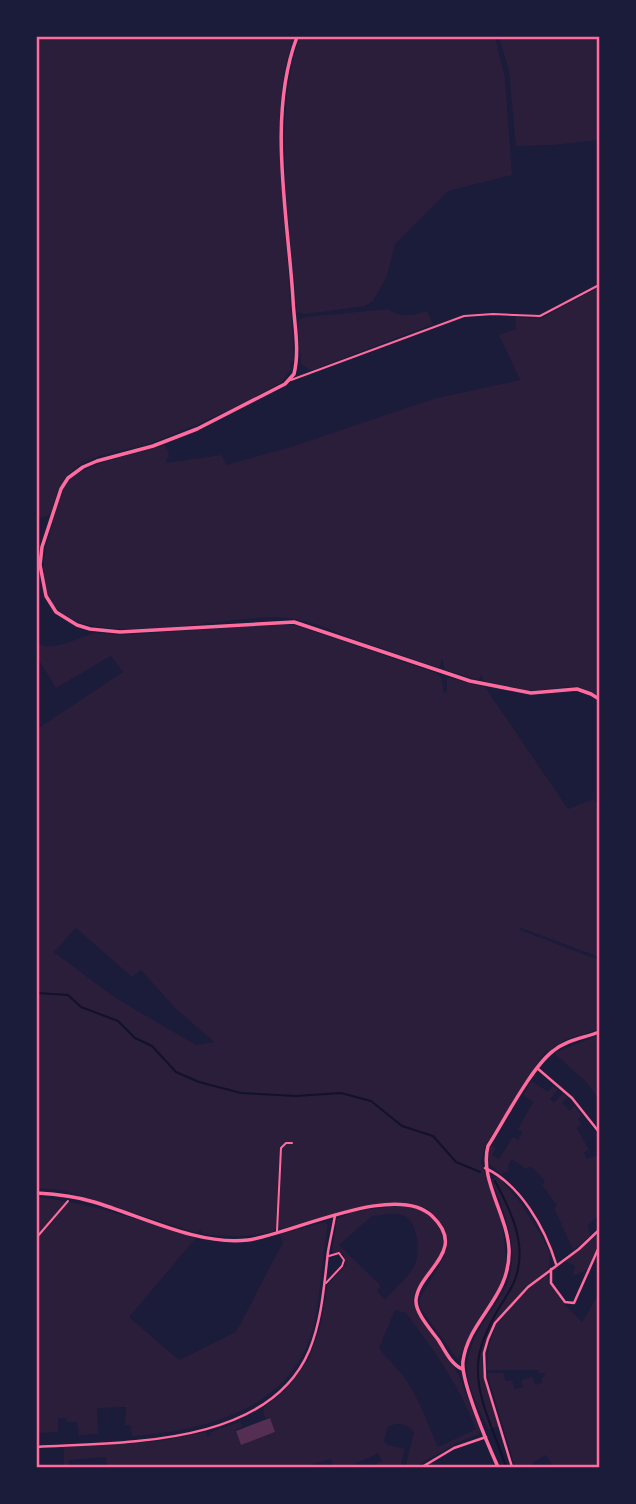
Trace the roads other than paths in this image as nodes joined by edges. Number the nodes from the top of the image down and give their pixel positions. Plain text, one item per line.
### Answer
1 (297, 37) edge
2 (599, 285) edge
3 (290, 380) junction
4 (599, 699) edge
5 (599, 1032) edge
6 (537, 1069) junction
7 (599, 1132) edge
8 (292, 1143) dead end
9 (485, 1168) junction
10 (37, 1193) edge
11 (335, 1215) junction
12 (599, 1230) edge
13 (277, 1232) junction
14 (599, 1247) edge
15 (328, 1256) junction
16 (556, 1264) junction
17 (551, 1269) junction
18 (324, 1285) junction
19 (462, 1369) junction
20 (486, 1437) junction
21 (37, 1447) edge
22 (422, 1467) edge
23 (498, 1467) edge
24 (512, 1467) edge

1 - 3 street
2 - 3 lane
3 - 4 street
5 - 6 street
6 - 7 street
6 - 9 street
8 - 13 lane
9 - 16 street
9 - 19 street
10 - 13 street
11 - 13 street
11 - 15 street
11 - 19 street
12 - 16 street
14 - 17 street
15 - 18 street
15 - 18 lane
16 - 17 street
17 - 24 street
18 - 21 street
19 - 20 street
20 - 22 street
20 - 23 street

